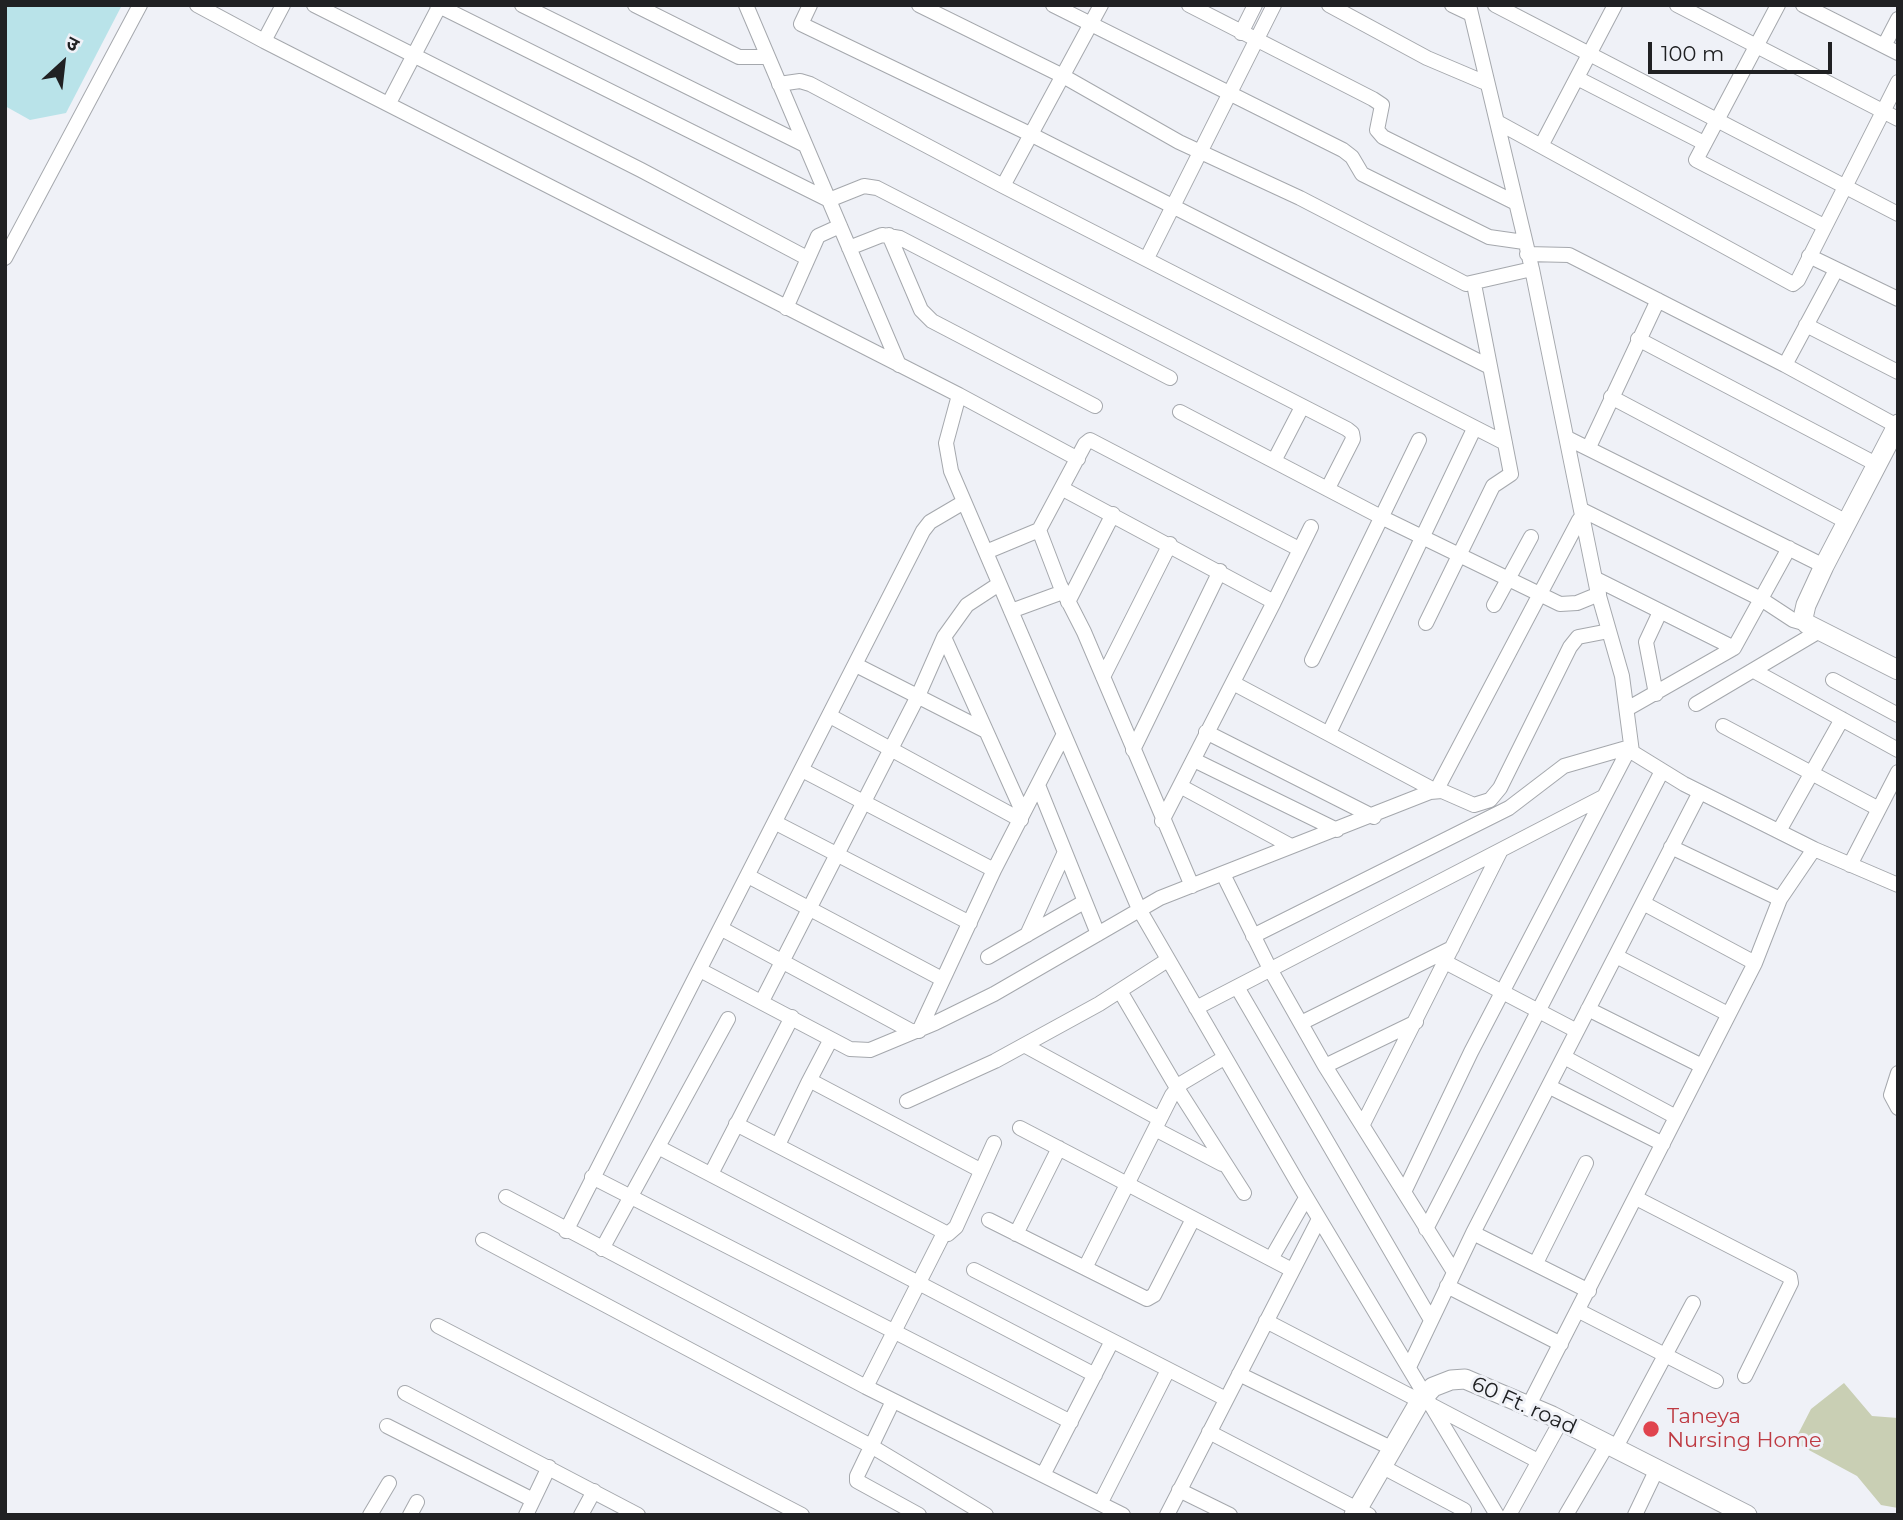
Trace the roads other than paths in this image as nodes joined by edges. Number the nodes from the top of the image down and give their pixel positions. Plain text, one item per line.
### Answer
1 (140, 5) edge
2 (197, 5) edge
3 (283, 5) edge
4 (314, 5) edge
5 (522, 5) edge
6 (635, 5) edge
7 (810, 5) edge
8 (919, 5) edge
9 (1053, 5) edge
10 (1101, 5) edge
11 (1255, 5) edge
12 (1274, 5) edge
13 (1329, 5) edge
14 (1452, 5) edge
15 (1495, 5) edge
16 (1615, 5) edge
17 (1677, 5) edge
18 (1778, 5) edge
19 (1804, 5) edge
20 (439, 6) edge
21 (745, 6) edge
22 (1194, 7) edge
23 (1470, 10) edge
24 (1898, 19) edge
25 (1093, 25) junction
26 (1241, 33) junction
27 (1255, 40) junction
28 (264, 41) junction
29 (1756, 46) junction
30 (1891, 49) edge
31 (1589, 54) junction
32 (413, 56) junction
33 (768, 57) junction
34 (1063, 76) junction
35 (1577, 78) junction
36 (1898, 82) edge
37 (1486, 83) junction
38 (779, 84) junction
39 (1230, 93) junction
40 (389, 103) junction
41 (1883, 111) junction
42 (1898, 119) edge
43 (1717, 120) junction
44 (1499, 123) junction
45 (1032, 135) junction
46 (1704, 144) junction
47 (805, 145) junction
48 (1541, 146) junction
49 (1203, 153) junction
50 (1003, 186) junction
51 (1845, 187) junction
52 (829, 200) junction
53 (1514, 202) junction
54 (1174, 208) junction
55 (1898, 214) edge
56 (840, 226) junction
57 (1824, 226) junction
58 (889, 235) junction
59 (849, 248) junction
60 (1526, 248) junction
61 (1809, 256) junction
62 (5, 258) edge
63 (807, 258) junction
64 (1147, 258) junction
65 (1532, 269) junction
66 (1836, 270) junction
67 (1474, 284) junction
68 (1898, 299) edge
69 (1658, 300) junction
70 (786, 308) junction
71 (1807, 325) junction
72 (1638, 339) junction
73 (899, 365) junction
74 (1785, 365) junction
75 (1490, 367) junction
76 (1898, 372) edge
77 (1170, 378) dead end
78 (959, 395) junction
79 (1611, 397) junction
80 (1095, 406) dead end
81 (1302, 407) junction
82 (1180, 412) dead end
83 (1897, 425) edge
84 (1474, 429) junction
85 (1569, 439) junction
86 (1419, 440) dead end
87 (1505, 443) junction
88 (1589, 447) junction
89 (1078, 459) junction
90 (1274, 461) junction
91 (1876, 464) junction
92 (1328, 488) junction
93 (1063, 489) junction
94 (964, 502) junction
95 (1113, 514) junction
96 (1581, 516) junction
97 (1381, 517) junction
98 (1847, 522) junction
99 (1311, 527) dead end
100 (1039, 530) junction
101 (1421, 537) junction
102 (1531, 537) dead end
103 (1170, 544) junction
104 (1789, 548) junction
105 (1299, 549) junction
106 (986, 552) junction
107 (1458, 554) junction
108 (1824, 566) junction
109 (1220, 571) junction
110 (1509, 578) junction
111 (1596, 579) junction
112 (999, 584) junction
113 (1541, 593) junction
114 (1599, 594) junction
115 (1066, 597) junction
116 (1761, 599) junction
117 (1273, 602) junction
118 (1494, 605) dead end
119 (1011, 611) junction
120 (1660, 612) junction
121 (1426, 623) dead end
122 (1814, 627) junction
123 (1609, 631) junction
124 (944, 638) junction
125 (1734, 648) junction
126 (1312, 660) dead end
127 (856, 665) junction
128 (1898, 670) edge
129 (1756, 671) junction
130 (1103, 677) junction
131 (1833, 680) dead end
132 (1233, 683) junction
133 (1656, 694) junction
134 (918, 696) junction
135 (1696, 704) dead end
136 (1628, 709) junction
137 (1898, 715) edge
138 (830, 716) junction
139 (1842, 719) junction
140 (1723, 726) dead end
141 (986, 731) junction
142 (1206, 732) junction
143 (1329, 733) junction
144 (1064, 734) junction
145 (1630, 747) junction
146 (891, 748) junction
147 (1133, 750) junction
148 (1898, 750) edge
149 (1194, 760) junction
150 (802, 771) junction
151 (1662, 771) junction
152 (1898, 772) edge
153 (1812, 773) junction
154 (1038, 785) junction
155 (1180, 786) junction
156 (1436, 791) junction
157 (1700, 792) junction
158 (1603, 797) junction
159 (864, 803) junction
160 (1879, 808) junction
161 (1022, 816) junction
162 (1374, 817) junction
163 (1162, 821) junction
164 (776, 823) junction
165 (1337, 830) junction
166 (1779, 831) junction
167 (1291, 846) junction
168 (1671, 847) junction
169 (1814, 849) junction
170 (1501, 850) junction
171 (1064, 854) junction
172 (838, 855) junction
173 (1850, 865) junction
174 (994, 870) junction
175 (1223, 874) junction
176 (748, 876) junction
177 (1898, 885) edge
178 (1192, 886) junction
179 (1780, 899) junction
180 (1084, 902) junction
181 (1643, 903) junction
182 (811, 907) junction
183 (1139, 909) junction
184 (970, 923) junction
185 (722, 929) junction
186 (1027, 934) junction
187 (1098, 934) junction
188 (1253, 936) junction
189 (1452, 948) junction
190 (1616, 956) junction
191 (988, 957) dead end
192 (785, 960) junction
193 (1166, 961) junction
194 (1445, 962) junction
195 (1755, 963) junction
196 (1270, 969) junction
197 (700, 970) junction
198 (942, 979) junction
199 (1237, 987) junction
200 (1120, 990) junction
201 (1502, 992) junction
202 (762, 1001) junction
203 (1196, 1008) junction
204 (1588, 1009) junction
205 (1539, 1011) junction
206 (1728, 1014) junction
207 (792, 1017) junction
208 (728, 1019) dead end
209 (1416, 1022) junction
210 (1301, 1023) junction
211 (1577, 1031) junction
212 (916, 1032) junction
213 (831, 1039) junction
214 (1024, 1045) junction
215 (1564, 1057) junction
216 (1224, 1058) junction
217 (1325, 1066) junction
218 (1702, 1066) junction
219 (1898, 1073) edge
220 (808, 1083) junction
221 (1550, 1087) junction
222 (1177, 1088) junction
223 (907, 1101) dead end
224 (1898, 1108) edge
225 (1676, 1117) junction
226 (736, 1124) junction
227 (1157, 1124) junction
228 (1363, 1124) junction
229 (1020, 1128) dead end
230 (994, 1143) dead end
231 (1663, 1144) junction
232 (778, 1145) junction
233 (658, 1147) junction
234 (1059, 1148) junction
235 (1586, 1163) dead end
236 (1224, 1165) junction
237 (981, 1170) junction
238 (711, 1174) junction
239 (592, 1177) junction
240 (1128, 1186) junction
241 (1404, 1192) junction
242 (1244, 1193) dead end
243 (631, 1196) junction
244 (506, 1197) dead end
245 (1307, 1198) junction
246 (1636, 1198) junction
247 (1193, 1219) junction
248 (1319, 1219) junction
249 (989, 1220) dead end
250 (1426, 1229) junction
251 (566, 1231) junction
252 (944, 1233) junction
253 (1473, 1233) junction
254 (1016, 1234) junction
255 (483, 1240) dead end
256 (602, 1249) junction
257 (1271, 1259) junction
258 (1536, 1263) junction
259 (1085, 1268) junction
260 (974, 1270) dead end
261 (1292, 1270) junction
262 (1454, 1272) junction
263 (920, 1284) junction
264 (1447, 1286) junction
265 (1589, 1291) junction
266 (1693, 1303) dead end
267 (1579, 1311) junction
268 (1431, 1320) junction
269 (1266, 1321) junction
270 (438, 1326) dead end
271 (893, 1334) junction
272 (1112, 1341) junction
273 (1561, 1344) junction
274 (1665, 1355) junction
275 (1410, 1365) junction
276 (1168, 1370) junction
277 (1239, 1374) junction
278 (1095, 1375) junction
279 (1745, 1376) dead end
280 (1716, 1381) dead end
281 (866, 1387) junction
282 (405, 1393) dead end
283 (1226, 1399) junction
284 (1426, 1400) junction
285 (893, 1401) junction
286 (1529, 1405) junction
287 (1561, 1420) junction
288 (1071, 1422) junction
289 (387, 1426) dead end
290 (1209, 1432) junction
291 (871, 1446) junction
292 (1611, 1447) junction
293 (1391, 1448) junction
294 (1538, 1461) junction
295 (1381, 1466) junction
296 (549, 1467) junction
297 (1656, 1471) junction
298 (1044, 1473) junction
299 (389, 1483) dead end
300 (1179, 1490) junction
301 (594, 1491) junction
302 (533, 1500) junction
303 (1101, 1502) junction
304 (1717, 1509) edge
305 (1464, 1510) dead end
306 (1360, 1513) edge
307 (370, 1515) edge
308 (526, 1515) edge
309 (581, 1515) edge
310 (637, 1515) edge
311 (802, 1515) edge
312 (919, 1515) edge
313 (986, 1515) edge
314 (1124, 1515) edge
315 (1167, 1515) edge
316 (1230, 1515) edge
317 (1497, 1515) edge
318 (1509, 1515) edge
319 (1566, 1515) edge
320 (1635, 1515) edge
321 (1747, 1515) edge

1 - 62 street
2 - 28 street
3 - 28 street
4 - 32 street
5 - 47 street
6 - 33 street
7 - 45 street
8 - 34 street
9 - 25 street
10 - 25 street
11 - 26 street
12 - 27 street
13 - 37 street
14 - 23 street
15 - 31 street
16 - 31 street
17 - 29 street
18 - 29 street
19 - 30 street
20 - 32 street
20 - 52 street
21 - 33 street
22 - 26 street
23 - 37 street
24 - 30 street
25 - 34 street
25 - 39 street
26 - 27 street
27 - 39 street
27 - 53 street
28 - 40 street
29 - 41 street
29 - 43 street
31 - 35 street
31 - 43 street
32 - 40 street
32 - 63 street
33 - 38 street
34 - 45 street
34 - 49 street
35 - 46 street
35 - 48 street
36 - 41 street
37 - 44 street
38 - 47 street
38 - 50 street
39 - 49 street
39 - 60 street
40 - 70 street
41 - 42 street
41 - 51 street
43 - 46 street
43 - 51 street
44 - 48 street
44 - 53 street
45 - 50 street
45 - 54 street
46 - 57 street
47 - 52 street
48 - 61 street
49 - 54 street
49 - 67 street
50 - 64 street
51 - 55 street
51 - 57 street
52 - 56 street
52 - 81 street
53 - 60 street
54 - 64 street
54 - 75 street
56 - 59 street
56 - 63 street
57 - 61 street
58 - 59 street
58 - 77 street
58 - 80 street
59 - 73 street
60 - 65 street
60 - 69 street
61 - 66 street
63 - 70 street
64 - 84 street
65 - 67 street
65 - 85 street
66 - 68 street
66 - 71 street
67 - 75 street
69 - 72 street
69 - 74 street
70 - 73 street
71 - 74 street
71 - 76 street
72 - 79 street
72 - 91 street
73 - 78 street
74 - 83 street
75 - 87 street
78 - 89 street
78 - 94 street
79 - 88 street
79 - 98 street
81 - 90 street
81 - 92 street
82 - 90 street
83 - 91 street
84 - 87 street
84 - 101 street
85 - 88 street
85 - 96 street
86 - 97 street
87 - 107 street
88 - 104 street
89 - 93 street
89 - 105 street
90 - 92 street
91 - 98 street
92 - 97 street
93 - 95 street
93 - 100 street
94 - 106 street
94 - 127 street
95 - 103 street
95 - 115 street
96 - 111 street
96 - 113 street
96 - 116 street
97 - 101 street
97 - 126 street
98 - 108 street
99 - 105 street
100 - 106 street
100 - 115 street
101 - 107 street
101 - 143 street
102 - 110 street
103 - 109 street
103 - 130 street
104 - 108 street
104 - 116 street
105 - 117 street
106 - 112 street
107 - 110 street
107 - 121 street
108 - 122 street
109 - 117 street
109 - 147 street
110 - 113 street
110 - 118 street
111 - 114 street
111 - 120 street
112 - 119 street
112 - 124 street
113 - 114 street
113 - 156 street
114 - 123 street
115 - 119 street
115 - 130 street
116 - 122 street
116 - 125 street
117 - 132 street
119 - 144 street
120 - 125 street
120 - 133 street
122 - 128 street
122 - 129 street
123 - 136 street
123 - 156 street
124 - 134 street
124 - 141 street
125 - 133 street
127 - 134 street
127 - 138 street
129 - 135 street
129 - 139 street
130 - 147 street
131 - 137 street
132 - 142 street
132 - 143 street
133 - 136 street
134 - 141 street
134 - 146 street
136 - 145 street
138 - 146 street
138 - 150 street
139 - 148 street
139 - 153 street
140 - 153 street
141 - 161 street
142 - 149 street
142 - 162 street
143 - 156 street
144 - 154 street
144 - 183 street
145 - 151 street
145 - 158 street
145 - 188 street
146 - 159 street
146 - 161 street
147 - 163 street
149 - 155 street
149 - 165 street
150 - 159 street
150 - 164 street
151 - 157 street
151 - 205 street
152 - 160 street
153 - 160 street
153 - 166 street
154 - 161 street
154 - 171 street
155 - 163 street
155 - 167 street
156 - 162 street
157 - 166 street
157 - 168 street
158 - 170 street
158 - 201 street
159 - 172 street
159 - 174 street
160 - 173 street
161 - 174 street
162 - 165 street
163 - 178 street
164 - 172 street
164 - 176 street
165 - 167 street
166 - 169 street
167 - 175 street
168 - 179 street
168 - 181 street
169 - 173 street
169 - 179 street
170 - 189 street
170 - 196 street
171 - 180 street
171 - 186 street
172 - 182 street
172 - 184 street
173 - 177 street
174 - 184 street
175 - 178 street
175 - 188 street
176 - 182 street
176 - 185 street
178 - 183 street
179 - 195 street
180 - 186 street
180 - 187 street
181 - 190 street
181 - 195 street
182 - 192 street
182 - 198 street
183 - 187 street
183 - 193 street
184 - 198 street
185 - 192 street
185 - 197 street
186 - 191 street
187 - 212 street
188 - 196 street
189 - 194 street
189 - 210 street
190 - 204 street
190 - 206 street
192 - 202 street
192 - 212 street
193 - 200 street
193 - 203 street
194 - 201 street
194 - 209 street
195 - 206 street
196 - 199 street
196 - 210 street
197 - 202 street
197 - 239 street
198 - 212 street
199 - 203 street
199 - 268 street
200 - 214 street
200 - 222 street
201 - 205 street
201 - 241 street
202 - 207 street
203 - 216 street
204 - 211 street
204 - 218 street
205 - 211 street
205 - 250 street
206 - 218 street
207 - 213 street
207 - 226 street
208 - 233 street
209 - 217 street
209 - 228 street
210 - 217 street
211 - 215 street
212 - 213 street
213 - 220 street
214 - 223 street
214 - 227 street
215 - 221 street
215 - 225 street
216 - 222 street
216 - 245 street
217 - 228 street
218 - 225 street
219 - 224 street
220 - 232 street
220 - 237 street
221 - 231 street
221 - 253 street
222 - 227 street
222 - 236 street
225 - 231 street
226 - 232 street
226 - 238 street
227 - 236 street
227 - 240 street
228 - 241 street
229 - 234 street
230 - 237 street
231 - 246 street
232 - 252 street
233 - 238 street
233 - 243 street
234 - 240 street
234 - 254 street
235 - 258 street
236 - 242 street
237 - 252 street
238 - 263 street
239 - 243 street
239 - 251 street
240 - 247 street
240 - 259 street
241 - 250 street
243 - 256 street
243 - 271 street
244 - 251 street
245 - 248 street
245 - 257 street
246 - 265 street
246 - 279 street
247 - 257 street
247 - 259 street
248 - 261 street
248 - 275 street
249 - 254 street
250 - 262 street
251 - 256 street
252 - 263 street
253 - 258 street
253 - 262 street
254 - 259 street
255 - 291 street
256 - 281 street
257 - 261 street
258 - 265 street
260 - 272 street
261 - 269 street
262 - 264 street
263 - 271 street
263 - 278 street
264 - 268 street
264 - 273 street
265 - 267 street
266 - 274 street
267 - 273 street
267 - 274 street
268 - 275 street
269 - 277 street
269 - 284 street
270 - 311 street
271 - 281 street
271 - 288 street
272 - 276 street
272 - 278 street
273 - 286 street
274 - 280 street
274 - 292 street
275 - 284 street
276 - 283 street
276 - 303 street
277 - 283 street
277 - 293 street
278 - 288 street
281 - 285 street
282 - 296 street
283 - 290 street
284 - 286 street, 60 Ft. road
284 - 293 street
284 - 294 street
284 - 317 street
285 - 291 street
285 - 298 street
286 - 287 street, 60 Ft. road
287 - 292 street, 60 Ft. road
287 - 294 street
288 - 298 street
289 - 302 street
290 - 300 street
290 - 306 street
291 - 312 street
291 - 313 street
292 - 297 street, 60 Ft. road
292 - 319 street
293 - 295 street
294 - 318 street
295 - 305 street
295 - 306 street
296 - 301 street
296 - 302 street
297 - 304 street, 60 Ft. road
297 - 320 street
298 - 303 street
299 - 307 street
300 - 315 street
300 - 316 street
301 - 309 street
301 - 310 street
302 - 308 street
303 - 314 street
304 - 321 street, 60 Ft. road

